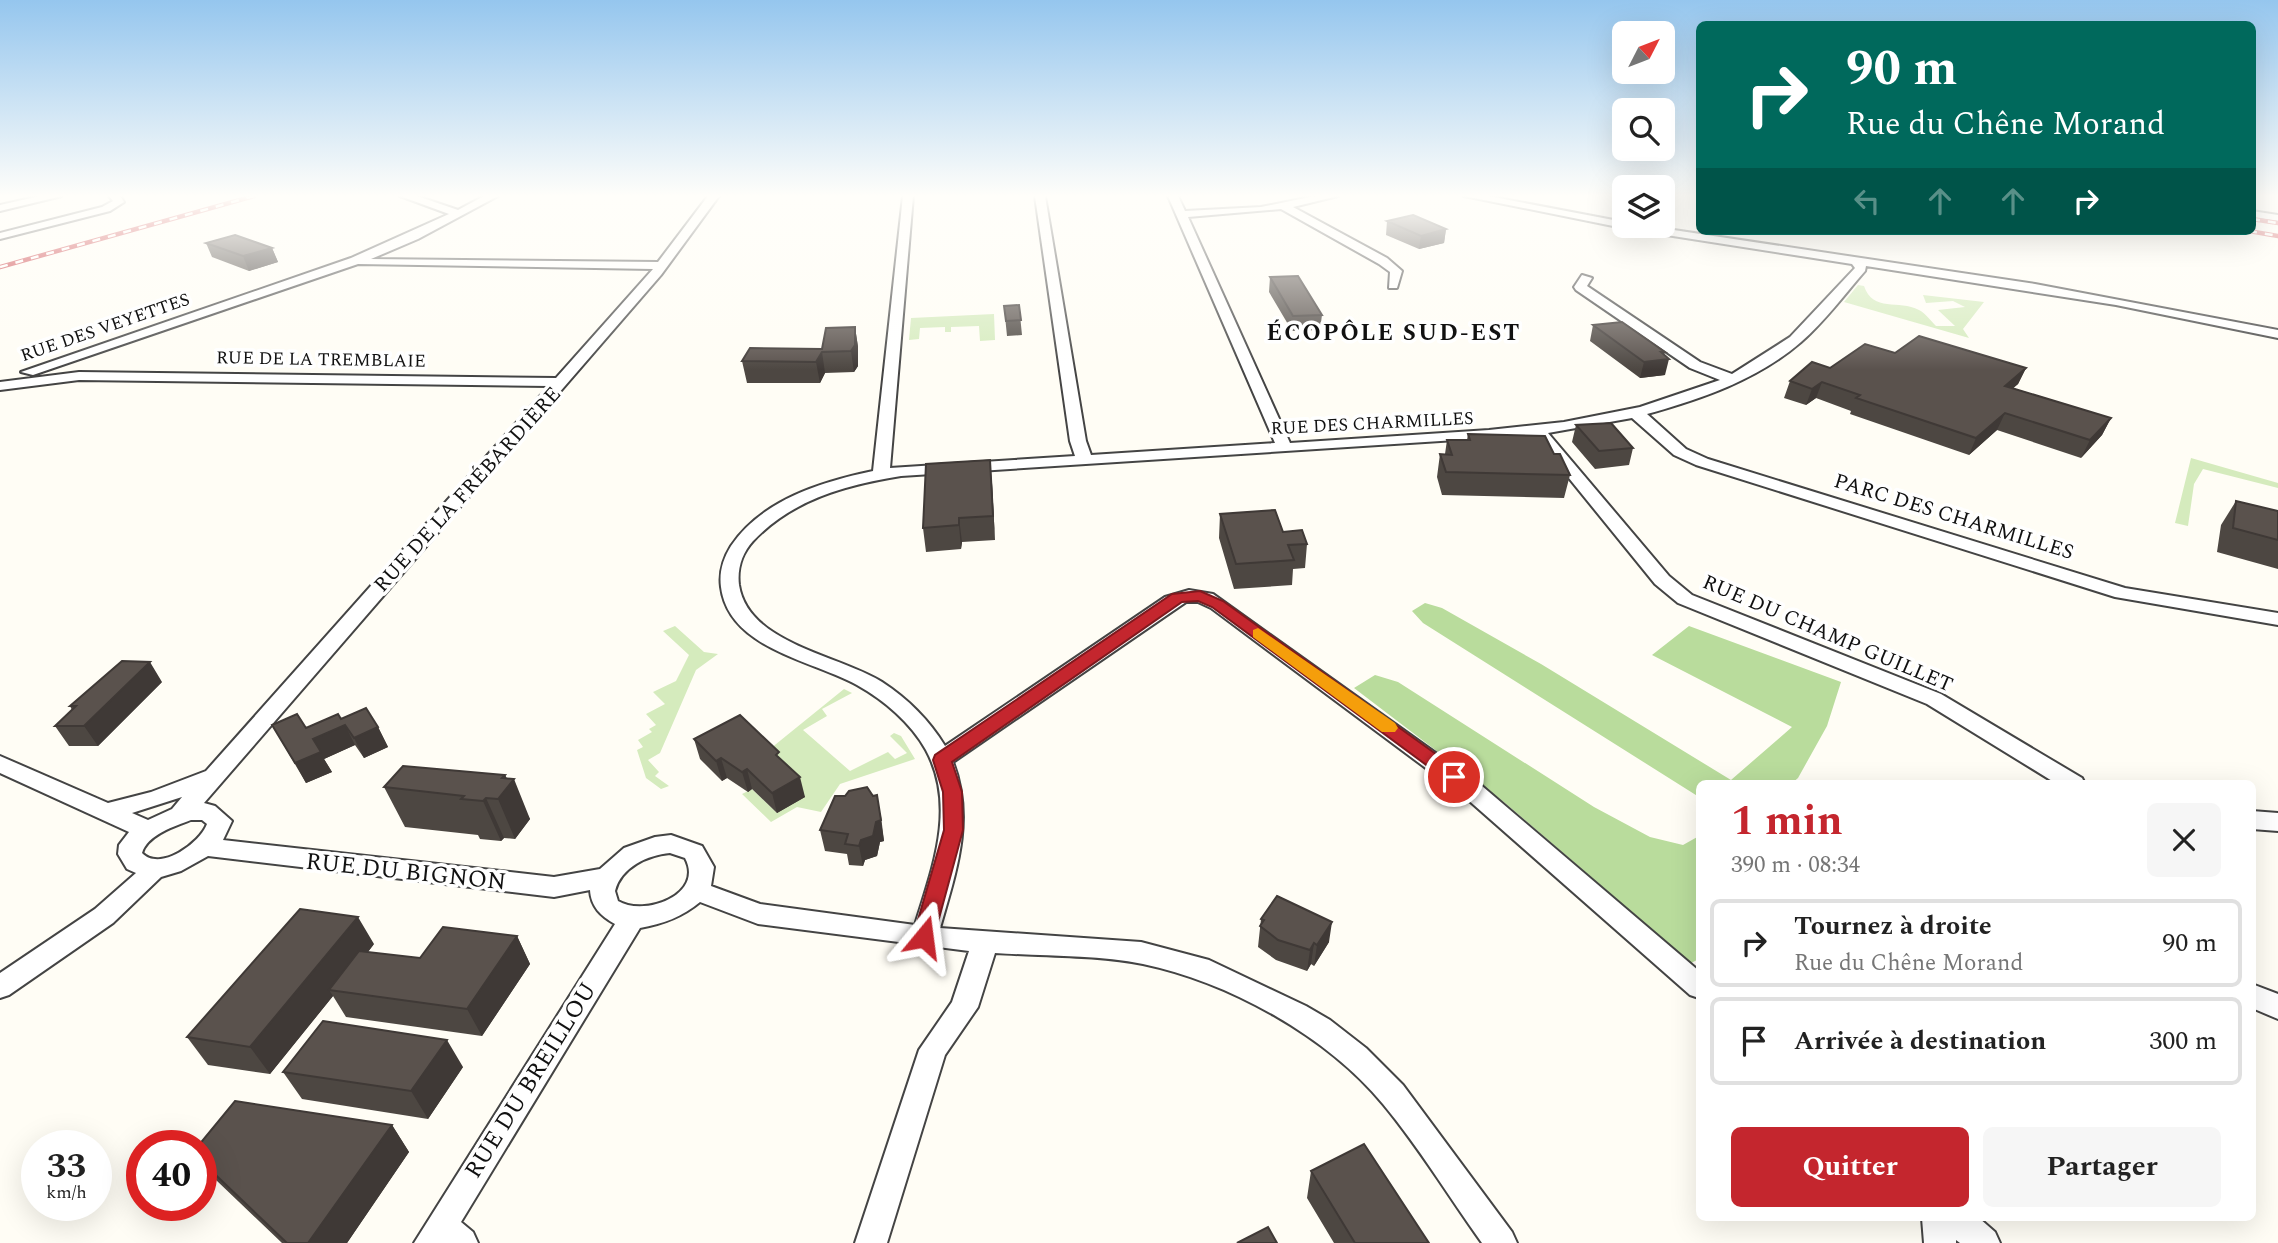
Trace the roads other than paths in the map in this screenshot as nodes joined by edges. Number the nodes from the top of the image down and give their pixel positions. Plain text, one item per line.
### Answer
1 (370, 254) edge
2 (670, 254) edge
3 (902, 254) edge
4 (1049, 254) edge
5 (1199, 254) edge
6 (1370, 254) edge
7 (1807, 254) edge
8 (355, 261) junction
9 (1857, 262) junction
10 (662, 266) junction
11 (1586, 278) dead end
12 (1393, 285) dead end
13 (2278, 334) edge
14 (80, 355) junction
15 (51, 371) junction
16 (79, 376) junction
17 (1731, 379) junction
18 (562, 382) junction
19 (0, 383) edge
20 (1634, 411) junction
21 (1538, 430) junction
22 (1284, 447) junction
23 (1085, 460) junction
24 (881, 474) junction
25 (2278, 619) edge
26 (942, 760) junction
27 (0, 764) edge
28 (212, 776) junction
29 (2067, 780) edge
30 (108, 811) junction
31 (182, 813) junction
32 (2256, 820) edge
33 (2278, 822) edge
34 (148, 830) junction
35 (204, 847) junction
36 (155, 867) junction
37 (608, 877) junction
38 (696, 890) junction
39 (633, 918) junction
40 (924, 937) junction
41 (985, 942) junction
42 (1696, 984) edge
43 (0, 987) edge
44 (2256, 997) edge
45 (2278, 1007) edge
46 (1938, 1221) edge
47 (1958, 1221) edge
48 (444, 1237) edge
49 (870, 1243) edge
50 (1501, 1243) edge
51 (1940, 1243) edge
52 (1984, 1243) edge

1 - 8 street, RUE DES VEYETTES
2 - 10 street, RUE DE LA FRÉBARDIÈRE
3 - 24 street
4 - 23 street
5 - 22 street
6 - 12 street
7 - 9 street
8 - 10 street
8 - 14 street, RUE DES VEYETTES
9 - 13 street
9 - 17 street, RUE DES CHARMILLES
10 - 18 street, RUE DE LA FRÉBARDIÈRE
11 - 17 street
14 - 15 street, RUE DES VEYETTES
14 - 16 street
15 - 16 street, RUE DE LA TREMBLAIE
15 - 19 street, RUE DE LA TREMBLAIE
16 - 18 street, RUE DE LA TREMBLAIE
17 - 20 street, RUE DES CHARMILLES
18 - 28 street, RUE DE LA FRÉBARDIÈRE
20 - 21 street, RUE DES CHARMILLES
20 - 25 street, PARC DES CHARMILLES
21 - 22 street, RUE DES CHARMILLES
21 - 29 street, RUE DU CHAMP GUILLET
22 - 23 street, RUE DES CHARMILLES
23 - 24 street, RUE DES CHARMILLES
24 - 26 street, RUE DES CHARMILLES
26 - 40 street, RUE DES CHARMILLES
26 - 42 street
27 - 30 street
28 - 30 street, RUE DE LA FRÉBARDIÈRE
28 - 31 street, RUE DE LA FRÉBARDIÈRE
30 - 34 street
31 - 34 street
31 - 35 street
32 - 33 street
34 - 36 street
35 - 36 street
35 - 37 street, RUE DU BIGNON
36 - 43 street
37 - 38 street
37 - 39 street
38 - 39 street
38 - 40 street
39 - 48 street, RUE DU BREILLOU
40 - 41 street
41 - 49 street
41 - 50 street
44 - 45 street
46 - 51 street
47 - 52 street

